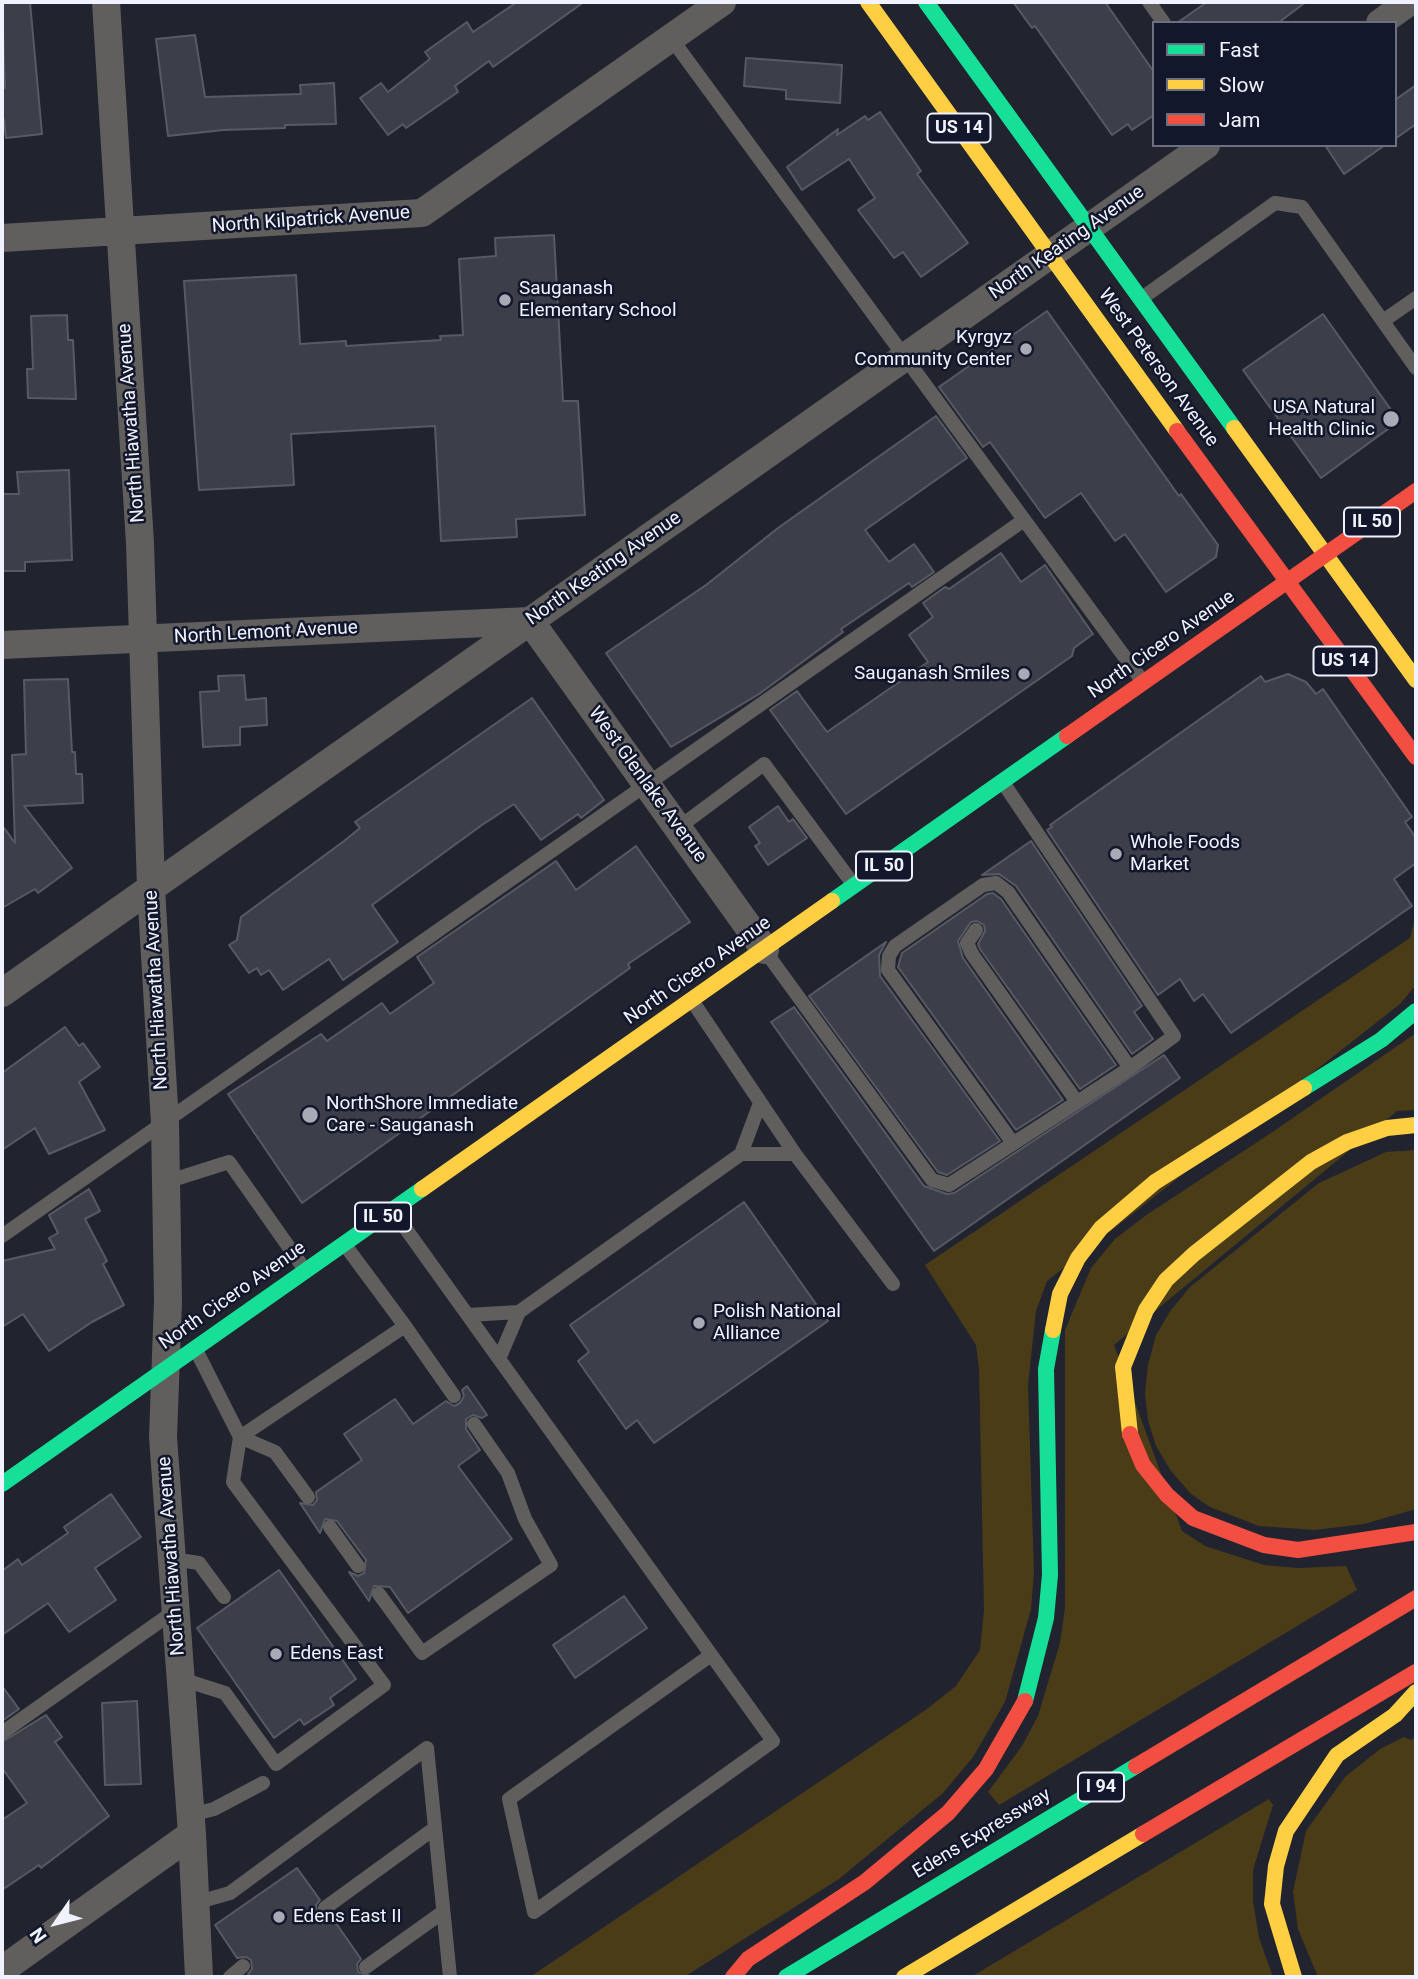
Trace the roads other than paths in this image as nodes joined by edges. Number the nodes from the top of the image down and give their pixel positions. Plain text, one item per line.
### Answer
1 (106, 2) edge
2 (722, 2) edge
3 (868, 2) edge
4 (926, 2) edge
5 (1149, 2) edge
6 (1409, 2) edge
7 (1163, 21) edge
8 (1383, 21) edge
9 (671, 38) junction
10 (1203, 147) edge
11 (1090, 227) junction
12 (119, 232) junction
13 (2, 238) edge
14 (1051, 254) junction
15 (1142, 298) junction
16 (1416, 298) edge
17 (1383, 321) junction
18 (905, 357) junction
19 (1416, 368) edge
20 (1416, 491) edge
21 (1024, 520) junction
22 (1328, 554) junction
23 (1286, 583) junction
24 (530, 621) junction
25 (142, 639) junction
26 (2, 645) edge
27 (1416, 680) edge
28 (1144, 684) junction
29 (1416, 757) edge
30 (1004, 783) junction
31 (648, 786) junction
32 (678, 828) junction
33 (855, 887) junction
34 (151, 888) junction
35 (976, 929) dead end
36 (765, 950) junction
37 (2, 993) edge
38 (692, 1001) junction
39 (1416, 1011) edge
40 (1130, 1068) junction
41 (1077, 1102) junction
42 (760, 1103) junction
43 (165, 1123) junction
44 (1416, 1125) edge
45 (1013, 1143) junction
46 (741, 1154) junction
47 (795, 1154) junction
48 (166, 1182) junction
49 (393, 1210) junction
50 (2, 1236) edge
51 (344, 1244) junction
52 (306, 1271) junction
53 (893, 1284) dead end
54 (519, 1312) junction
55 (468, 1315) junction
56 (405, 1326) junction
57 (195, 1348) junction
58 (499, 1359) junction
59 (166, 1369) junction
60 (454, 1396) dead end
61 (474, 1424) dead end
62 (240, 1437) junction
63 (2, 1484) edge
64 (308, 1497) dead end
65 (330, 1527) dead end
66 (1416, 1532) edge
67 (172, 1559) junction
68 (358, 1566) dead end
69 (379, 1594) dead end
70 (224, 1597) dead end
71 (1416, 1598) edge
72 (176, 1610) junction
73 (711, 1655) junction
74 (1416, 1672) edge
75 (181, 1679) junction
76 (1416, 1692) edge
77 (2, 1732) edge
78 (263, 1783) dead end
79 (191, 1825) junction
80 (435, 1828) junction
81 (195, 1903) junction
82 (325, 1908) dead end
83 (443, 1912) junction
84 (243, 1966) dead end
85 (366, 1967) dead end
86 (2, 1970) edge
87 (199, 1977) edge
88 (230, 1977) edge
89 (450, 1977) edge
90 (733, 1977) edge
91 (786, 1977) edge
92 (904, 1977) edge
93 (1294, 1977) edge

1 - 12 street, North Hiawatha Avenue
2 - 9 street, North Kilpatrick Avenue
3 - 14 main road, West Peterson Avenue / US 14
4 - 11 main road, West Peterson Avenue / US 14
5 - 7 lane
6 - 8 street
9 - 12 street, North Kilpatrick Avenue
9 - 18 lane
10 - 11 street, North Keating Avenue
11 - 14 street, North Keating Avenue
11 - 15 main road, West Peterson Avenue / US 14
12 - 13 street, North Kilpatrick Avenue
12 - 25 street, North Hiawatha Avenue
14 - 18 street, North Keating Avenue
14 - 23 main road, West Peterson Avenue / US 14
15 - 17 lane
15 - 22 main road, West Peterson Avenue / US 14
16 - 17 lane
17 - 19 lane
18 - 21 lane
18 - 24 street, North Keating Avenue
20 - 22 main road, North Cicero Avenue / IL 50
21 - 28 lane
21 - 31 lane
22 - 23 main road, North Cicero Avenue / IL 50
22 - 27 main road, West Peterson Avenue / US 14
23 - 28 main road, North Cicero Avenue / IL 50
23 - 29 main road, West Peterson Avenue / US 14
24 - 25 street, North Lemont Avenue
24 - 31 street, West Glenlake Avenue
24 - 34 street, North Keating Avenue
25 - 26 street, North Lemont Avenue
25 - 34 street, North Hiawatha Avenue
28 - 30 main road, North Cicero Avenue / IL 50
30 - 33 main road, North Cicero Avenue / IL 50
30 - 40 lane
31 - 32 street, West Glenlake Avenue
31 - 43 lane
32 - 33 lane
32 - 36 street, West Glenlake Avenue
33 - 36 main road, North Cicero Avenue / IL 50
34 - 37 street, North Keating Avenue
34 - 43 street, North Hiawatha Avenue
35 - 41 lane
36 - 38 main road, North Cicero Avenue / IL 50
36 - 45 lane
38 - 42 lane
38 - 49 main road, North Cicero Avenue / IL 50
39 - 90 main road
40 - 41 lane
40 - 45 lane
41 - 45 lane
42 - 46 lane
42 - 47 lane
43 - 48 street, North Hiawatha Avenue
43 - 50 lane
44 - 66 main road
46 - 47 lane
46 - 54 lane
47 - 53 lane
48 - 52 lane
48 - 59 street, North Hiawatha Avenue
49 - 51 main road, North Cicero Avenue / IL 50
49 - 55 lane
51 - 52 main road, North Cicero Avenue / IL 50
51 - 56 lane
52 - 57 main road, North Cicero Avenue / IL 50
54 - 55 lane
54 - 58 lane
55 - 58 lane
56 - 60 lane
56 - 62 lane
57 - 59 main road, North Cicero Avenue / IL 50
57 - 62 lane
58 - 73 lane
59 - 63 main road, North Cicero Avenue / IL 50
59 - 67 street, North Hiawatha Avenue
61 - 69 lane
62 - 64 lane
62 - 75 lane
65 - 68 lane
67 - 70 lane
67 - 72 street, North Hiawatha Avenue
71 - 91 main road, Edens Expressway / I 94
72 - 75 street, North Hiawatha Avenue
72 - 77 lane
73 - 73 lane
74 - 92 main road
75 - 79 street, North Hiawatha Avenue
76 - 93 main road
78 - 79 lane
79 - 81 street, North Hiawatha Avenue
79 - 86 street
80 - 81 lane
80 - 82 lane
80 - 83 lane
81 - 87 street, North Hiawatha Avenue
83 - 85 lane
83 - 89 lane
84 - 88 lane

